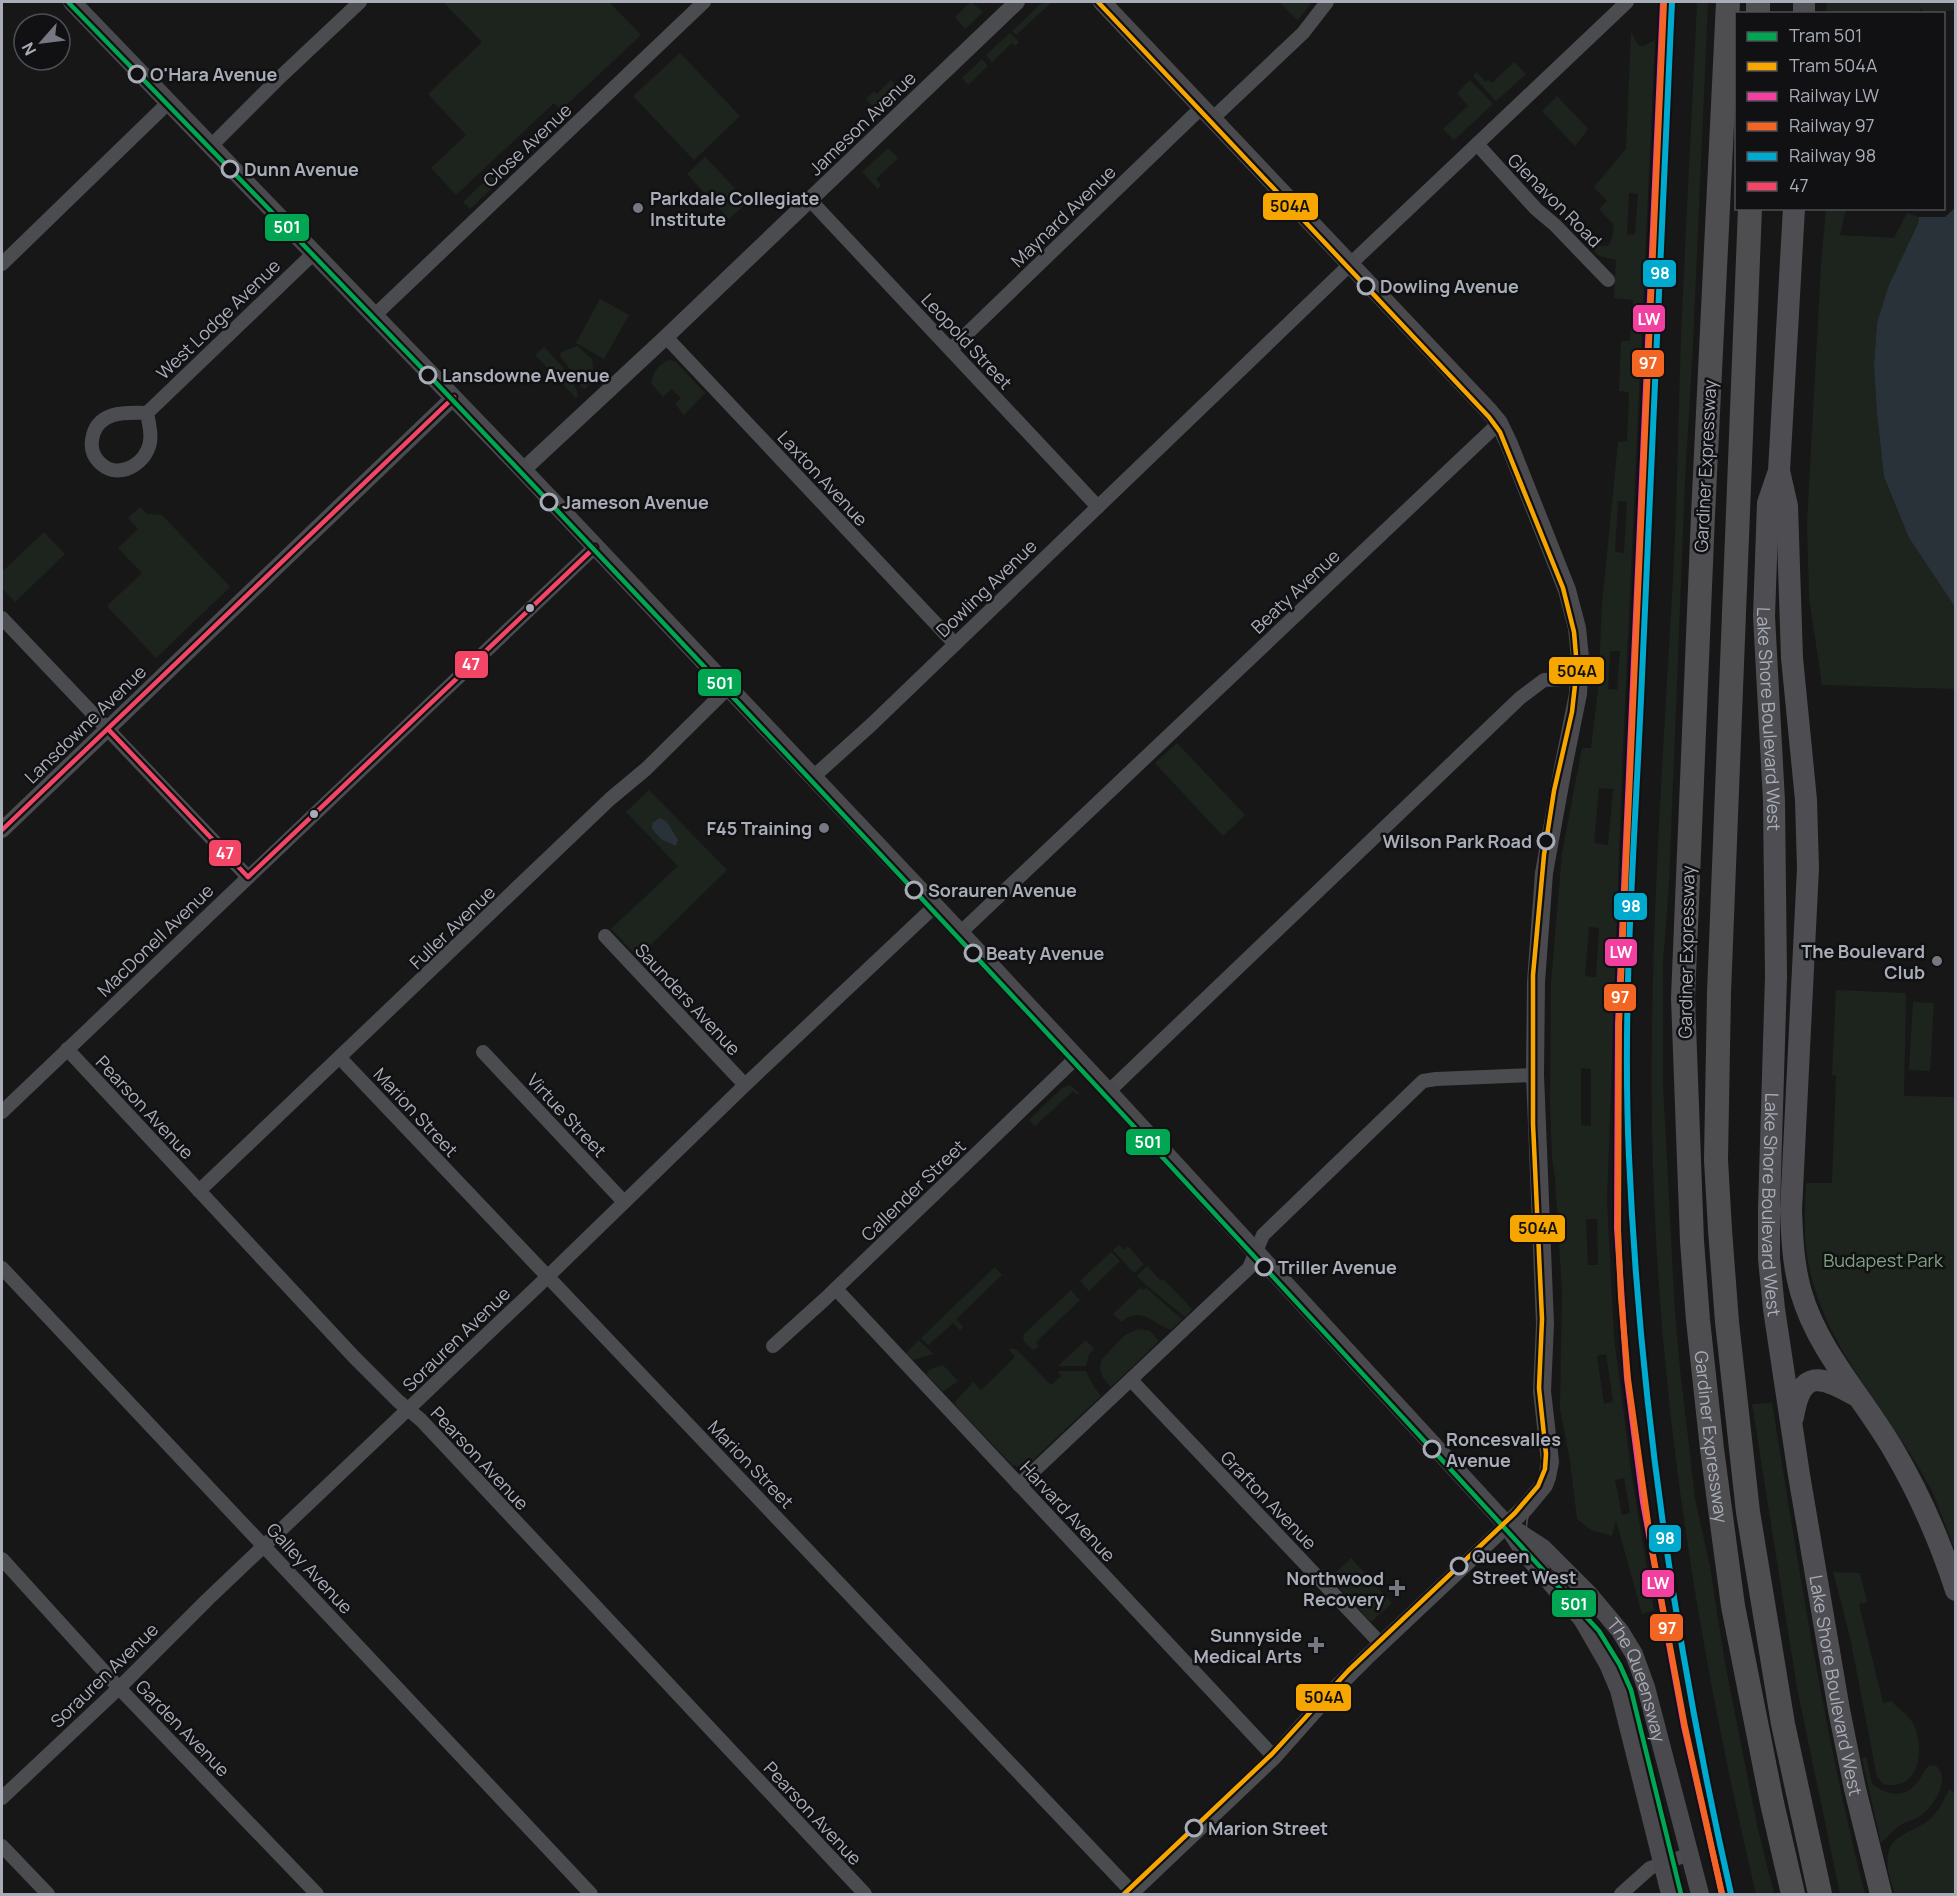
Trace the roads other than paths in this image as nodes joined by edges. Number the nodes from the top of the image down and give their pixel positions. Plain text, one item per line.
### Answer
1 (72, 2) edge
2 (360, 2) edge
3 (704, 2) edge
4 (1017, 2) edge
5 (1102, 2) edge
6 (1327, 2) edge
7 (1627, 2) edge
8 (1728, 2) edge
9 (169, 102) junction
10 (1206, 113) junction
11 (1477, 144) junction
12 (211, 146) junction
13 (810, 200) junction
14 (1750, 210) edge
15 (1794, 210) edge
16 (315, 252) junction
17 (2, 264) edge
18 (1350, 265) junction
19 (1608, 280) dead end
20 (375, 315) junction
21 (666, 338) junction
22 (951, 349) junction
23 (454, 397) junction
24 (147, 412) junction
25 (1499, 423) junction
26 (523, 470) junction
27 (1779, 471) junction
28 (1098, 507) junction
29 (595, 547) junction
30 (2, 618) edge
31 (955, 644) junction
32 (1580, 678) junction
33 (728, 688) junction
34 (108, 729) junction
35 (812, 778) junction
36 (2, 830) edge
37 (248, 877) junction
38 (935, 906) junction
39 (960, 933) junction
40 (605, 936) dead end
41 (67, 1050) junction
42 (483, 1052) dead end
43 (1076, 1058) junction
44 (341, 1059) junction
45 (1534, 1075) junction
46 (745, 1085) junction
47 (1108, 1092) junction
48 (2, 1112) edge
49 (199, 1191) junction
50 (624, 1202) junction
51 (1256, 1252) junction
52 (2, 1268) edge
53 (548, 1276) junction
54 (836, 1289) junction
55 (772, 1346) dead end
56 (1131, 1380) junction
57 (1857, 1396) junction
58 (408, 1410) junction
59 (1792, 1426) junction
60 (1019, 1485) junction
61 (1507, 1525) junction
62 (263, 1546) junction
63 (2, 1559) edge
64 (1956, 1590) edge
65 (1381, 1644) junction
66 (119, 1688) junction
67 (1274, 1757) junction
68 (2, 1798) edge
69 (2, 1846) edge
70 (1690, 1854) junction
71 (1662, 1863) junction
72 (48, 1894) edge
73 (317, 1894) edge
74 (591, 1894) edge
75 (865, 1894) edge
76 (1132, 1894) edge
77 (1621, 1894) edge
78 (1670, 1894) edge
79 (1700, 1894) edge
80 (1793, 1894) edge
81 (1820, 1894) edge
82 (1881, 1894) edge

1 - 9 main road
2 - 12 street
3 - 20 street, Close Avenue
4 - 13 street, Jameson Avenue
5 - 10 main road
6 - 10 street, Maynard Avenue
7 - 11 street, Dowling Avenue
8 - 80 highway, Gardiner Expressway
9 - 12 main road
9 - 17 street
10 - 18 main road
10 - 22 street, Maynard Avenue
11 - 18 street, Dowling Avenue
11 - 19 street, Glenavon Road
12 - 16 main road
13 - 21 street, Jameson Avenue
13 - 22 street, Leopold Street
14 - 81 highway, Gardiner Expressway
15 - 27 highway, Lake Shore Boulevard West
16 - 20 main road
16 - 24 street, West Lodge Avenue
18 - 25 main road
18 - 28 street, Dowling Avenue
20 - 23 main road
21 - 26 street, Jameson Avenue
21 - 31 street, Laxton Avenue
22 - 28 street, Leopold Street
23 - 26 main road
23 - 34 street, Lansdowne Avenue
24 - 24 street
25 - 32 main road
25 - 39 street, Beaty Avenue
26 - 29 main road
27 - 57 highway, Lake Shore Boulevard West
27 - 59 highway, Lake Shore Boulevard West
28 - 31 street, Dowling Avenue
29 - 33 main road
29 - 37 street, MacDonell Avenue
30 - 34 street
31 - 35 street, Dowling Avenue
32 - 45 main road
32 - 47 street
33 - 35 main road
33 - 44 street, Fuller Avenue
34 - 36 street, Lansdowne Avenue
34 - 37 street
35 - 38 main road
37 - 41 street, MacDonell Avenue
38 - 39 main road
38 - 46 street, Sorauren Avenue
39 - 43 main road
40 - 46 street, Saunders Avenue
41 - 48 street, MacDonell Avenue
41 - 49 street, Pearson Avenue
42 - 50 street, Virtue Street
43 - 47 main road
43 - 54 street, Callender Street
44 - 49 street, Fuller Avenue
44 - 53 street, Marion Street
45 - 51 street
45 - 61 main road
46 - 50 street, Sorauren Avenue
47 - 51 main road
49 - 58 street, Pearson Avenue
50 - 53 street, Sorauren Avenue
51 - 56 street
51 - 61 main road
52 - 62 street, Galley Avenue
53 - 58 street, Sorauren Avenue
53 - 76 street, Marion Street
54 - 55 street, Callender Street
54 - 60 street, Harvard Avenue
56 - 60 street
56 - 65 street, Grafton Avenue
57 - 59 highway
57 - 64 highway, Lake Shore Boulevard West
58 - 62 street, Sorauren Avenue
58 - 75 street, Pearson Avenue
59 - 82 highway, Lake Shore Boulevard West
60 - 67 street, Harvard Avenue
61 - 65 street
61 - 70 main road, The Queensway
61 - 71 main road, The Queensway
62 - 66 street, Sorauren Avenue
62 - 74 street, Galley Avenue
63 - 66 street, Garden Avenue
65 - 67 street
66 - 68 street, Sorauren Avenue
66 - 73 street, Garden Avenue
67 - 76 street
69 - 72 street
70 - 71 street
70 - 79 main road, The Queensway
71 - 77 street
71 - 78 main road, The Queensway

